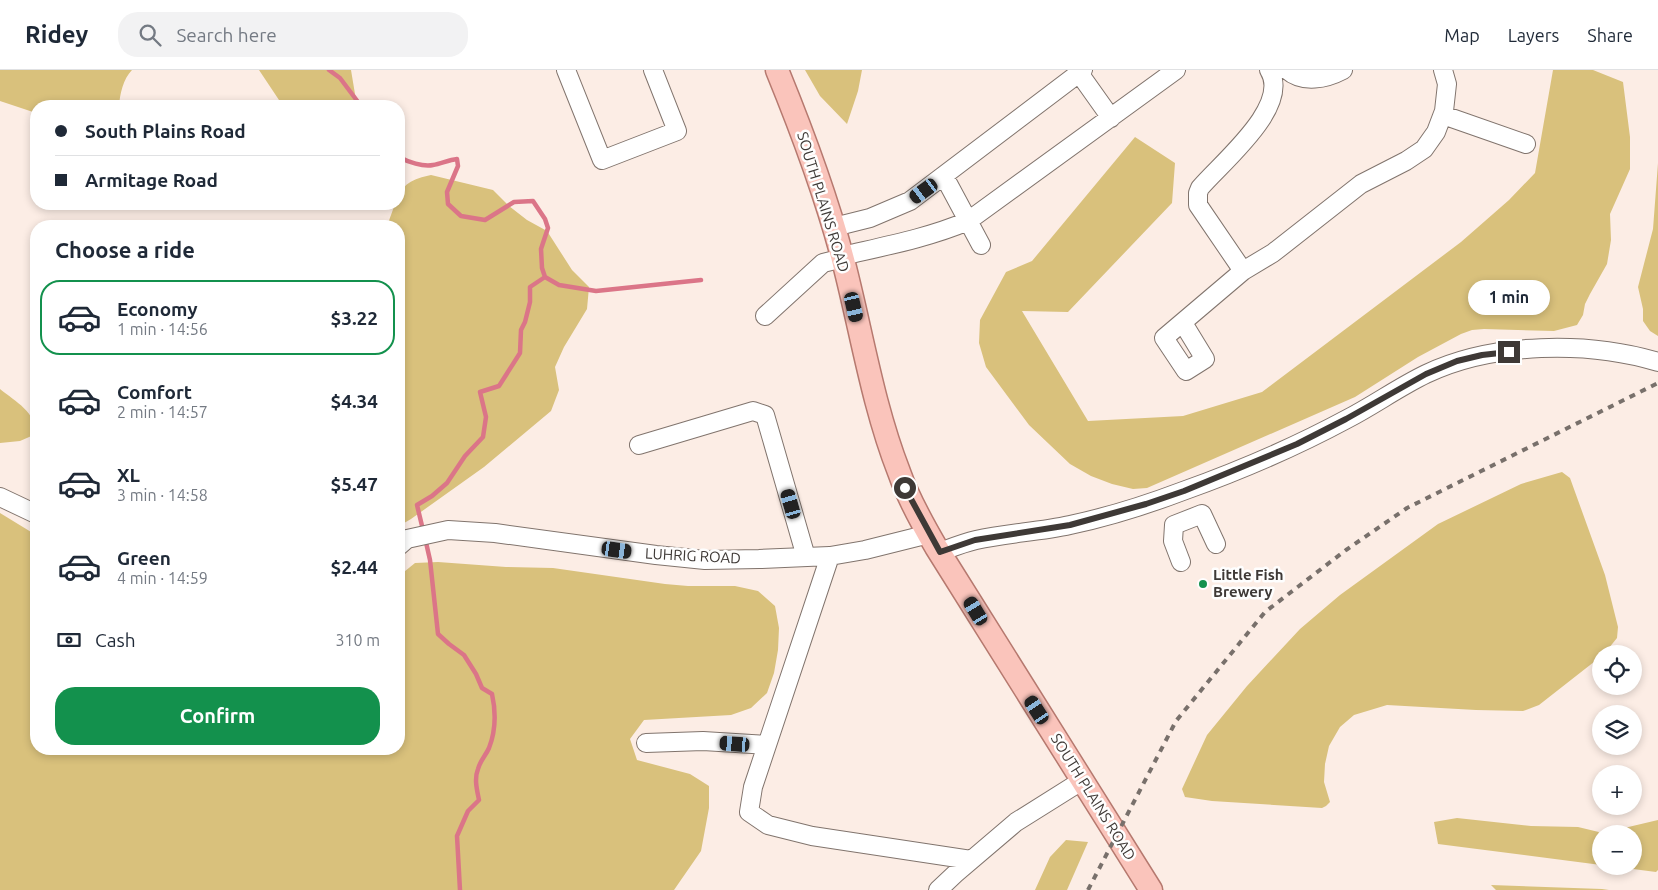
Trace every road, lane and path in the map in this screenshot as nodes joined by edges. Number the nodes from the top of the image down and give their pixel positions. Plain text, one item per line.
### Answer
1 (566, 70) edge
2 (653, 70) edge
3 (777, 70) edge
4 (1176, 70) edge
5 (1269, 70) edge
6 (1287, 70) edge
7 (1343, 70) edge
8 (1444, 70) edge
9 (1081, 71) edge
10 (1442, 115) junction
11 (1111, 118) junction
12 (1526, 144) dead end
13 (944, 176) junction
14 (968, 221) junction
15 (834, 227) junction
16 (981, 246) dead end
17 (842, 257) junction
18 (1243, 271) junction
19 (765, 316) dead end
20 (1183, 323) dead end
21 (1658, 362) edge
22 (639, 444) dead end
23 (1184, 491) junction
24 (0, 497) edge
25 (30, 511) edge
26 (1193, 518) junction
27 (405, 541) edge
28 (934, 543) junction
29 (1216, 544) dead end
30 (830, 556) junction
31 (806, 557) junction
32 (1181, 562) dead end
33 (646, 743) dead end
34 (767, 746) junction
35 (1083, 780) junction
36 (971, 860) junction
37 (938, 890) edge
38 (1152, 890) edge

1 - 2 street
3 - 15 main road, SOUTH PLAINS ROAD
4 - 11 street
5 - 18 street
6 - 7 street
8 - 10 street
9 - 11 street
9 - 13 street
10 - 12 street
10 - 18 street
11 - 14 street
13 - 14 street
13 - 15 street
14 - 16 street
14 - 17 street
15 - 17 main road, SOUTH PLAINS ROAD
17 - 19 street
17 - 28 main road, SOUTH PLAINS ROAD
18 - 20 street
21 - 23 street, LUHRIG ROAD
22 - 31 street
23 - 26 street
23 - 28 street, LUHRIG ROAD
24 - 25 street
26 - 29 street
26 - 32 street
27 - 31 street, LUHRIG ROAD
28 - 30 street, LUHRIG ROAD
28 - 35 main road, SOUTH PLAINS ROAD
30 - 31 street, LUHRIG ROAD
30 - 34 street
33 - 34 street
34 - 36 street
35 - 36 street
35 - 38 main road, SOUTH PLAINS ROAD
36 - 37 street

